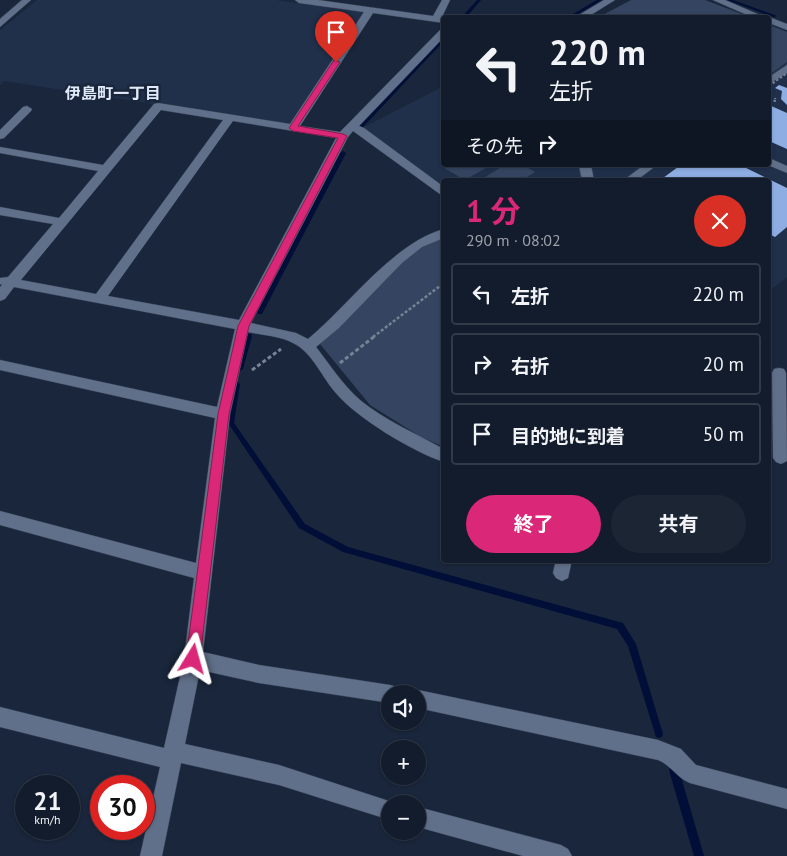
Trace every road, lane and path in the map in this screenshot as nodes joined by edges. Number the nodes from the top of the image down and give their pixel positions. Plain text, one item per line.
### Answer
1 (27, 0) edge
2 (299, 0) edge
3 (446, 0) edge
4 (611, 0) edge
5 (717, 0) edge
6 (370, 10) junction
7 (441, 15) edge
8 (584, 15) edge
9 (755, 15) edge
10 (440, 19) edge
11 (771, 21) edge
12 (0, 24) edge
13 (787, 26) edge
14 (441, 34) edge
15 (787, 68) edge
16 (787, 73) edge
17 (771, 80) edge
18 (771, 85) edge
19 (775, 98) dead end
20 (771, 100) edge
21 (27, 109) dead end
22 (230, 118) junction
23 (293, 128) junction
24 (347, 132) junction
25 (0, 136) edge
26 (0, 150) edge
27 (771, 162) edge
28 (648, 167) edge
29 (105, 169) junction
30 (787, 170) edge
31 (633, 178) edge
32 (441, 192) edge
33 (0, 211) edge
34 (61, 222) junction
35 (441, 234) edge
36 (6, 281) edge
37 (441, 286) edge
38 (0, 296) edge
39 (100, 299) junction
40 (244, 326) junction
41 (302, 342) junction
42 (0, 365) edge
43 (327, 371) junction
44 (779, 373) dead end
45 (231, 380) junction
46 (223, 414) junction
47 (441, 454) edge
48 (779, 458) edge
49 (0, 518) edge
50 (204, 574) junction
51 (193, 659) junction
52 (381, 693) edge
53 (426, 701) edge
54 (0, 717) edge
55 (173, 756) junction
56 (787, 799) edge
57 (381, 807) edge
58 (426, 819) edge
59 (151, 856) edge
60 (561, 856) edge

1 - 12 street
2 - 6 street
3 - 7 street
4 - 8 street
5 - 9 street
6 - 10 street
6 - 23 street
11 - 13 street
14 - 24 street
15 - 17 street
16 - 18 path, bridge
19 - 20 path
21 - 25 street
22 - 23 street
22 - 29 street
22 - 39 street
23 - 24 street
24 - 32 street
24 - 40 street
26 - 29 street
27 - 30 street
28 - 31 street
29 - 34 street
33 - 34 street
34 - 36 street
35 - 41 street
36 - 38 street
36 - 39 street
37 - 43 path
39 - 40 street
40 - 41 street
40 - 45 street
41 - 43 street
41 - 45 path
42 - 46 street
43 - 47 street
44 - 48 street
45 - 46 street
46 - 50 street
49 - 50 street
50 - 51 street
51 - 52 street
51 - 55 street
53 - 56 street
54 - 55 street
55 - 57 street
55 - 59 street
58 - 60 street

